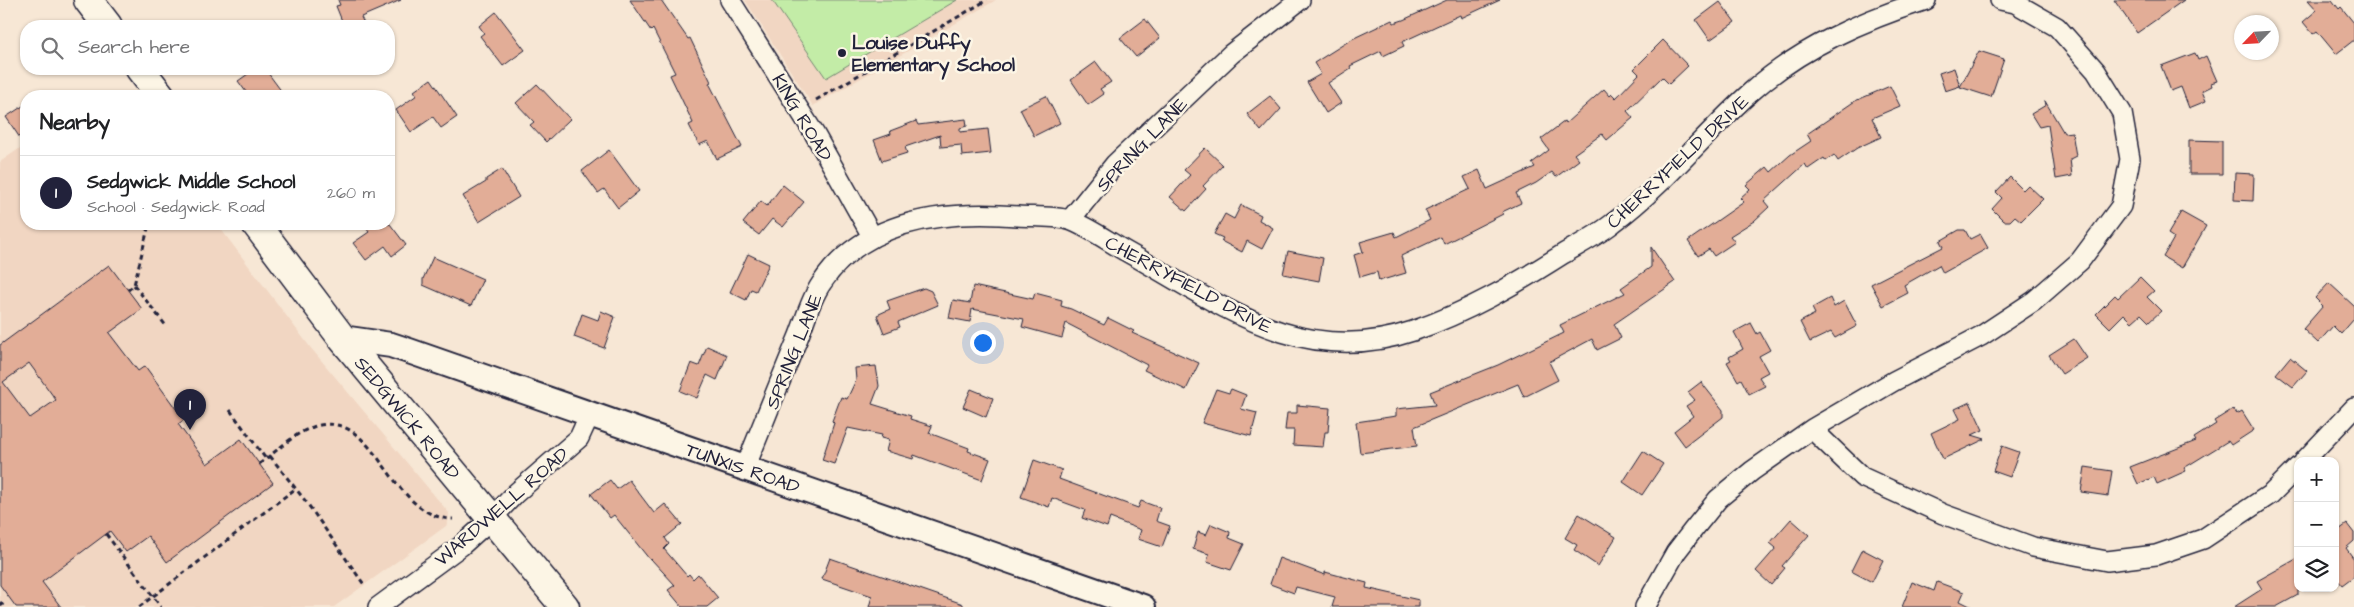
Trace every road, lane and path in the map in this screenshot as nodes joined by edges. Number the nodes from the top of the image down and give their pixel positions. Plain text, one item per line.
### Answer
1 (88, 0) edge
2 (730, 0) edge
3 (987, 0) edge
4 (1300, 0) edge
5 (1926, 0) edge
6 (2000, 0) edge
7 (103, 20) edge
8 (145, 75) edge
9 (156, 90) edge
10 (816, 100) dead end
11 (1070, 220) junction
12 (148, 230) edge
13 (261, 230) edge
14 (872, 236) junction
15 (134, 285) junction
16 (128, 290) dead end
17 (167, 327) dead end
18 (342, 338) junction
19 (2354, 408) edge
20 (230, 410) dead end
21 (590, 414) junction
22 (1812, 429) junction
23 (270, 456) junction
24 (2308, 457) edge
25 (266, 459) junction
26 (259, 464) dead end
27 (745, 468) junction
28 (2294, 472) edge
29 (295, 490) junction
30 (453, 519) dead end
31 (491, 519) junction
32 (106, 534) dead end
33 (365, 586) dead end
34 (153, 596) junction
35 (0, 602) edge
36 (4, 607) edge
37 (139, 607) edge
38 (161, 607) edge
39 (378, 607) edge
40 (565, 607) edge
41 (1143, 607) edge
42 (1646, 607) edge

1 - 7 main road
2 - 14 street, KING ROAD
3 - 10 path
4 - 11 street, SPRING LANE
5 - 11 street, CHERRYFIELD DRIVE
6 - 22 street
8 - 9 main road
11 - 14 street, SPRING LANE
12 - 15 path
13 - 18 main road, SEDGWICK ROAD
14 - 27 street, SPRING LANE
15 - 16 path
15 - 17 path
18 - 21 street, TUNXIS ROAD
18 - 31 main road, SEDGWICK ROAD
19 - 24 street
20 - 25 path
21 - 27 street, TUNXIS ROAD
21 - 31 street, WARDWELL ROAD
22 - 28 street
22 - 42 street
23 - 25 path
23 - 29 path
23 - 30 path
25 - 26 path
27 - 41 street, TUNXIS ROAD
29 - 33 path
29 - 34 path
31 - 39 street, WARDWELL ROAD
31 - 40 main road, SEDGWICK ROAD
32 - 34 path
34 - 37 path
34 - 38 path
35 - 36 path

